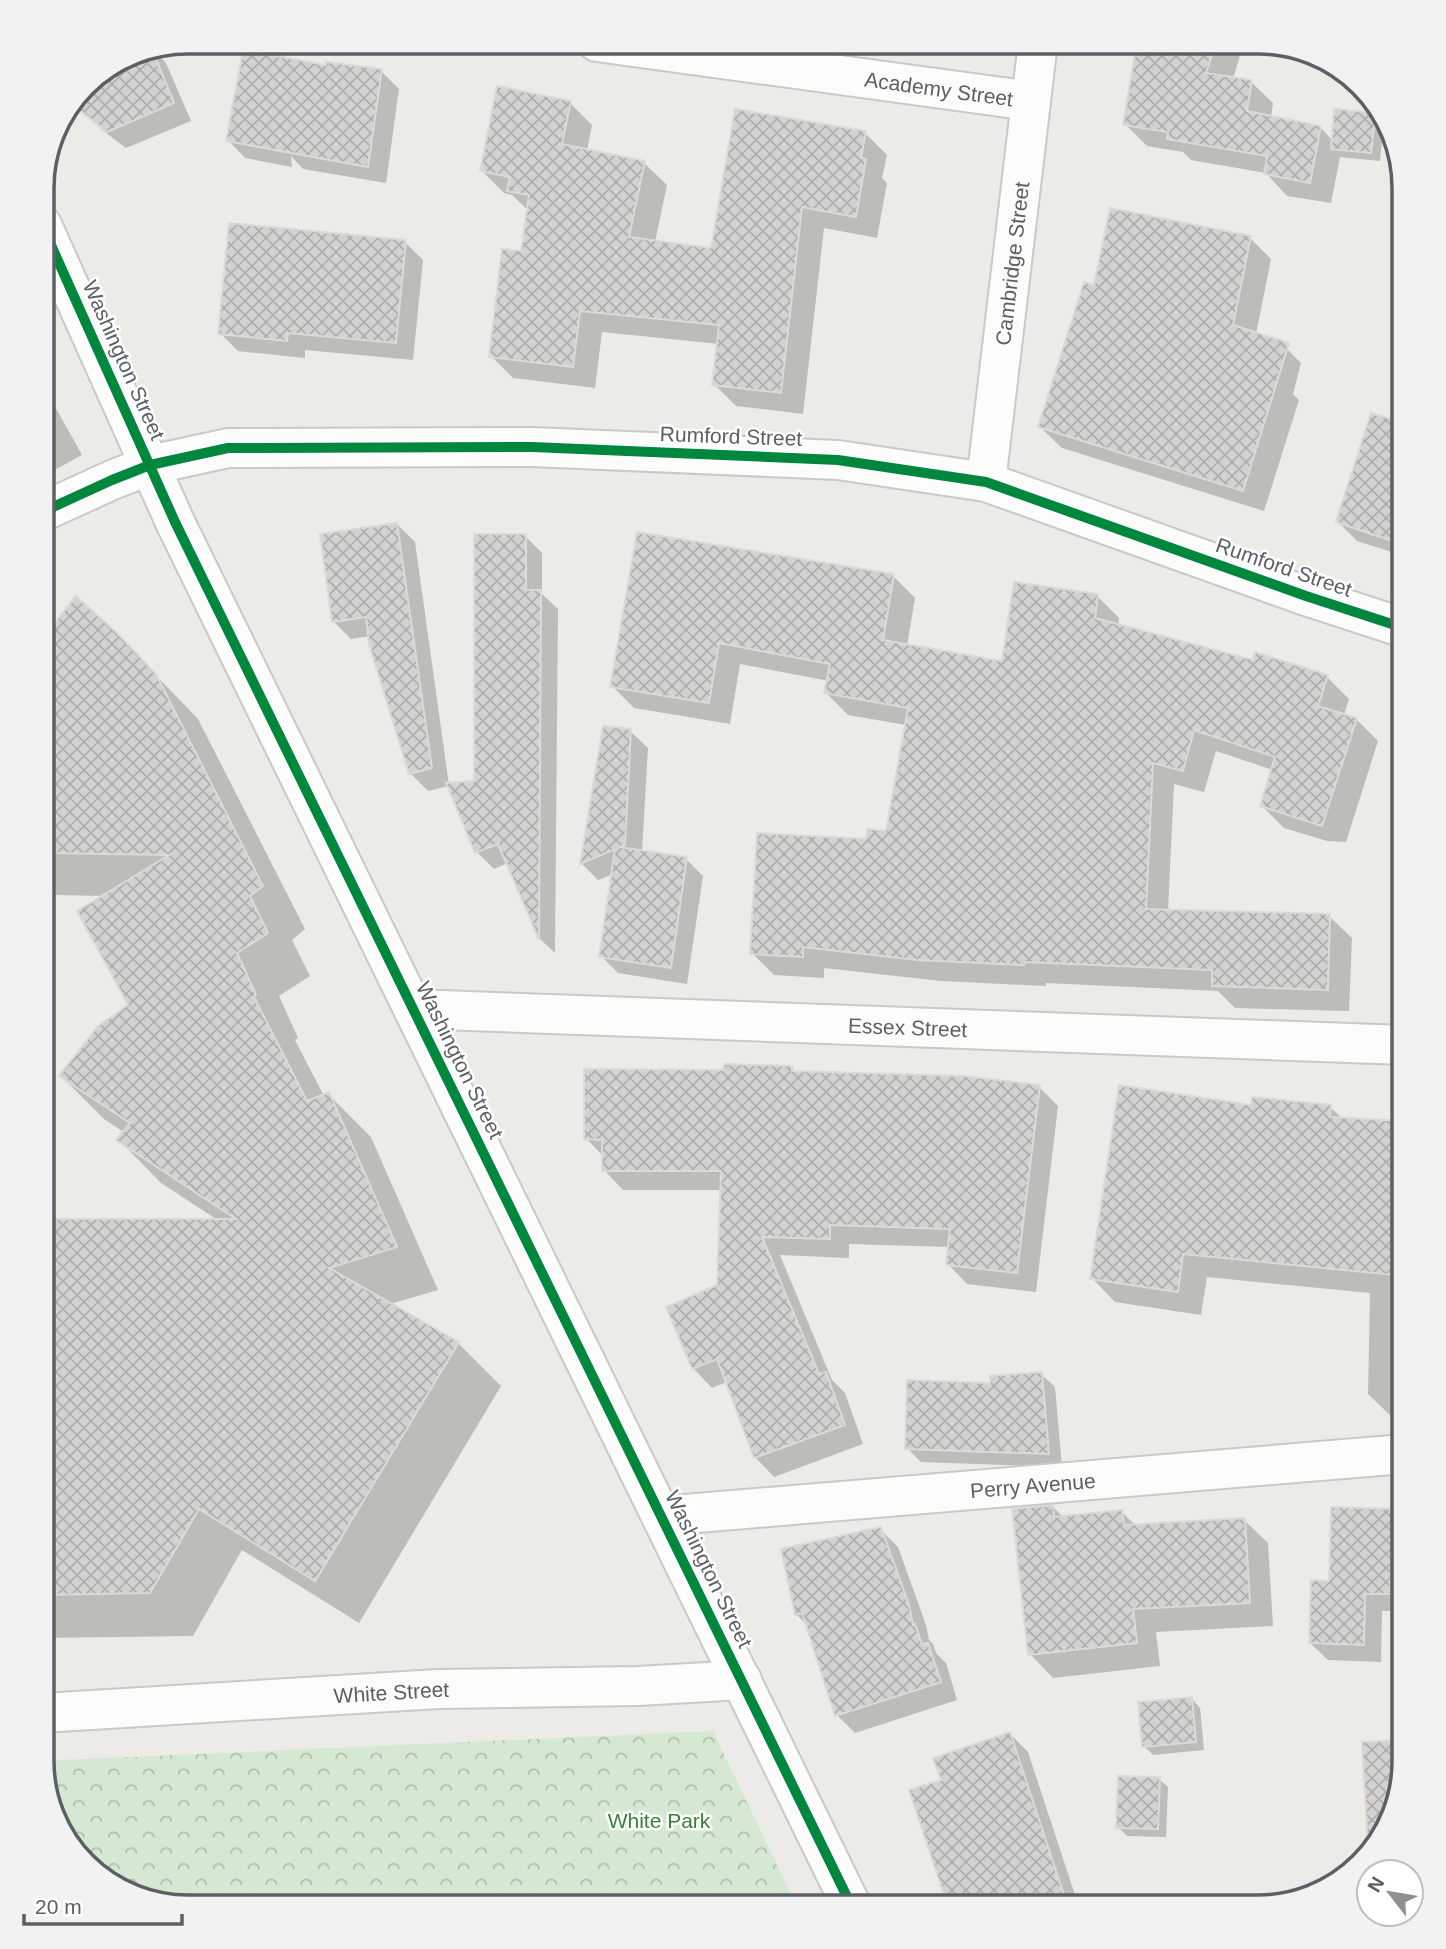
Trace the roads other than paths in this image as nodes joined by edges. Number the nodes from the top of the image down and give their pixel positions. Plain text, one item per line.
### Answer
1 (693, 55) edge
2 (1036, 55) edge
3 (1031, 101) junction
4 (55, 254) edge
5 (150, 465) junction
6 (986, 482) junction
7 (55, 506) edge
8 (1392, 624) edge
9 (413, 1009) junction
10 (1392, 1045) edge
11 (1392, 1455) edge
12 (662, 1516) junction
13 (742, 1680) junction
14 (54, 1712) edge
15 (846, 1895) edge

1 - 3 street, Academy Street
2 - 3 street, Cambridge Street
3 - 6 street, Cambridge Street
4 - 5 street, Washington Street
5 - 6 street, Rumford Street
5 - 7 street, Rumford Street
5 - 9 street, Washington Street
6 - 8 street, Rumford Street
9 - 10 street, Essex Street
9 - 12 street, Washington Street
11 - 12 street, Perry Avenue
12 - 13 street, Washington Street
13 - 14 street, White Street
13 - 15 street, Washington Street

